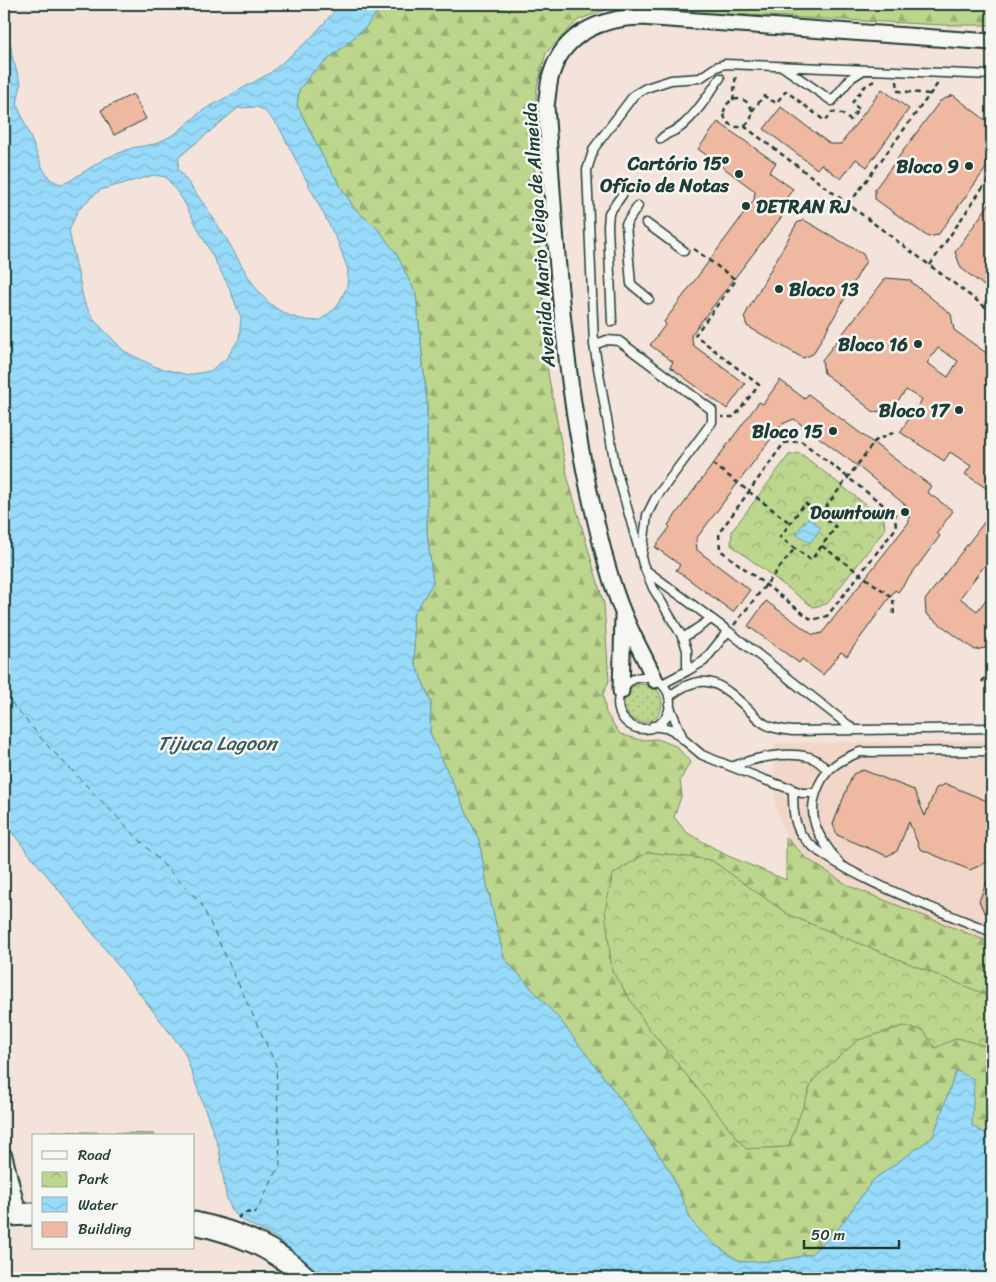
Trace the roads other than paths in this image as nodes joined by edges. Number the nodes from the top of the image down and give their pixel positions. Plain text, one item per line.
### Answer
1 (992, 42) edge
2 (782, 66) junction
3 (862, 71) junction
4 (992, 75) edge
5 (720, 78) dead end
6 (661, 139) dead end
7 (622, 194) dead end
8 (638, 206) dead end
9 (646, 224) dead end
10 (686, 248) road end
11 (649, 299) dead end
12 (612, 322) dead end
13 (594, 345) junction
14 (642, 559) junction
15 (646, 570) junction
16 (623, 614) junction
17 (711, 619) junction
18 (728, 632) junction
19 (683, 638) junction
20 (687, 671) junction
21 (658, 682) junction
22 (620, 691) junction
23 (669, 701) junction
24 (653, 726) junction
25 (852, 728) junction
26 (992, 728) edge
27 (682, 736) junction
28 (992, 750) edge
29 (983, 751) junction
30 (992, 757) edge
31 (734, 766) junction
32 (828, 771) junction
33 (790, 787) junction
34 (816, 793) junction
35 (838, 863) junction
36 (992, 932) edge
37 (4, 1156) edge
38 (18, 1214) edge
39 (195, 1223) edge
40 (306, 1278) edge

1 - 16 street, Avenida Mario Veiga de Almeida
2 - 3 lane
2 - 3 lane
2 - 13 lane
3 - 4 lane
5 - 6 lane
7 - 12 lane
8 - 11 lane
9 - 10 lane
13 - 14 lane
13 - 14 lane
14 - 15 lane
15 - 17 lane
15 - 19 lane
16 - 21 street, Avenida Mario Veiga de Almeida
16 - 22 street, Avenida Mario Veiga de Almeida
17 - 18 lane
17 - 19 lane
18 - 20 lane
18 - 25 lane
19 - 20 lane
20 - 21 lane
21 - 22 lane
21 - 23 lane
22 - 24 lane
23 - 24 lane
23 - 25 lane
23 - 27 lane
24 - 27 lane
25 - 26 lane
27 - 31 lane
28 - 29 lane
29 - 30 lane
29 - 32 lane
31 - 32 lane
31 - 33 lane
32 - 34 lane
33 - 34 lane
33 - 35 lane
34 - 35 lane
35 - 36 lane
37 - 38 street
39 - 40 main road

